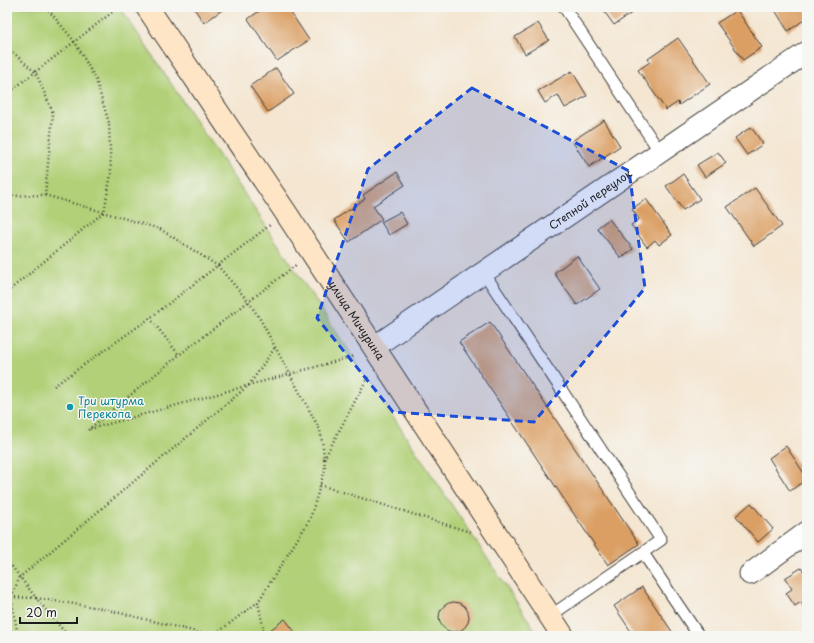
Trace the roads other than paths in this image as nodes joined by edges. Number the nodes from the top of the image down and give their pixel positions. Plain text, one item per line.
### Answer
1 (147, 7) edge
2 (564, 7) edge
3 (807, 52) edge
4 (660, 152) junction
5 (484, 272) junction
6 (367, 351) junction
7 (807, 532) edge
8 (643, 553) junction
9 (750, 574) dead end
10 (550, 616) junction
11 (563, 636) edge
12 (699, 636) edge

1 - 6 main road, улица Мичурина
2 - 4 lane
3 - 4 street, Степной переулок
4 - 5 street, Степной переулок
5 - 6 street, Степной переулок
5 - 8 lane
6 - 10 main road, улица Мичурина
7 - 9 street
8 - 10 lane
8 - 12 lane
10 - 11 main road, улица Мичурина

